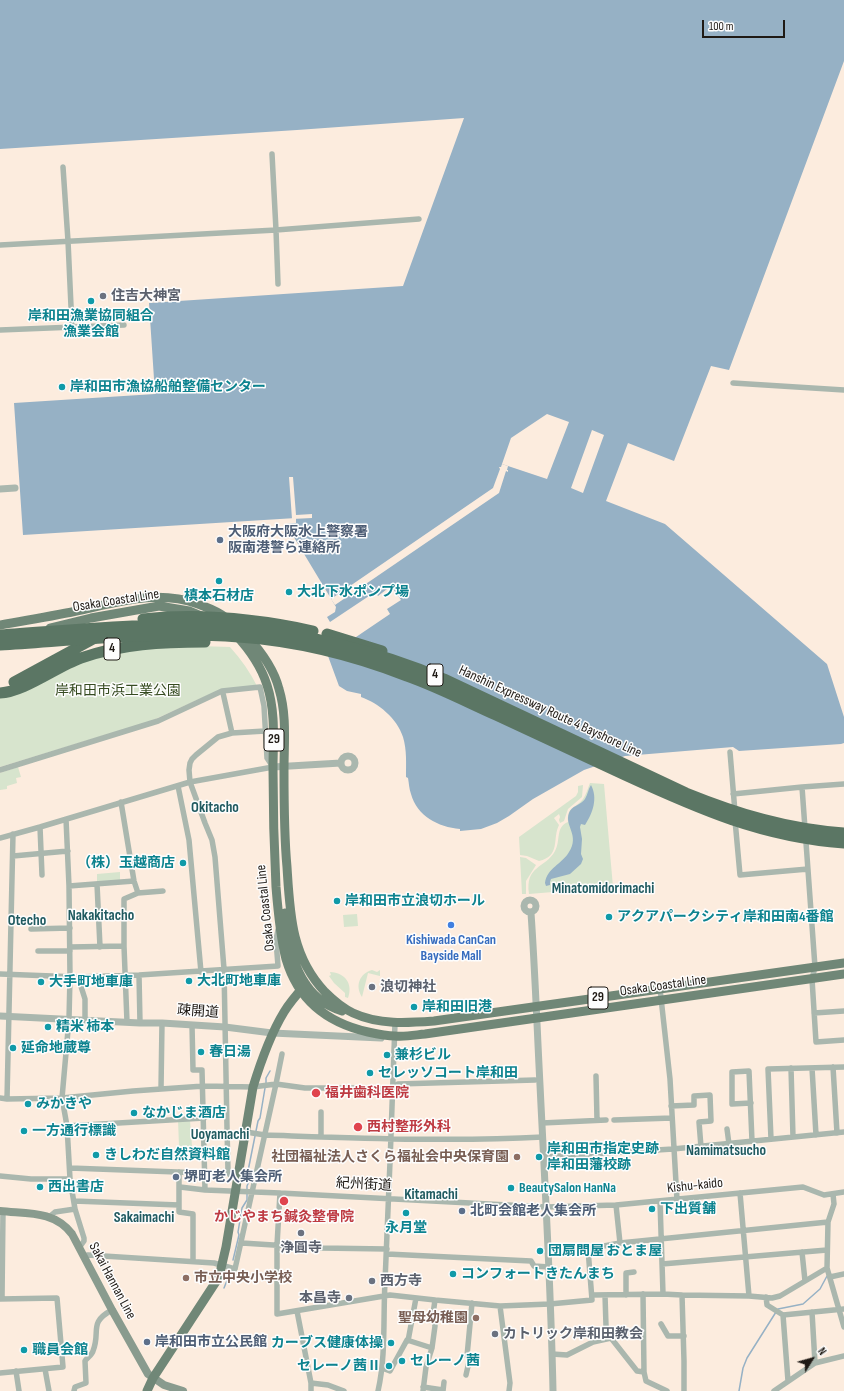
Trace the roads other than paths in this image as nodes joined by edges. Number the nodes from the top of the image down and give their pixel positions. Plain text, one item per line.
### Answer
1 (272, 154) dead end
2 (63, 167) dead end
3 (419, 219) dead end
4 (276, 230) junction
5 (68, 241) junction
6 (0, 245) edge
7 (278, 284) dead end
8 (124, 325) dead end
9 (72, 328) junction
10 (0, 330) edge
11 (732, 383) dead end
12 (844, 390) edge
13 (15, 488) dead end
14 (0, 489) edge
15 (0, 625) edge
16 (0, 635) edge
17 (0, 641) edge
18 (0, 645) edge
19 (327, 651) junction
20 (421, 670) junction
21 (0, 686) edge
22 (0, 693) edge
23 (223, 693) dead end
24 (265, 731) junction
25 (232, 733) junction
26 (730, 752) dead end
27 (341, 763) dead end
28 (273, 767) junction
29 (284, 767) junction
30 (0, 770) edge
31 (190, 782) junction
32 (844, 784) edge
33 (178, 786) junction
34 (802, 787) junction
35 (733, 794) junction
36 (121, 802) junction
37 (66, 819) junction
38 (40, 827) junction
39 (844, 833) edge
40 (13, 834) junction
41 (0, 838) edge
42 (844, 843) edge
43 (68, 851) junction
44 (42, 853) junction
45 (13, 856) junction
46 (808, 869) junction
47 (42, 874) dead end
48 (134, 881) junction
49 (97, 884) junction
50 (69, 886) junction
51 (163, 891) dead end
52 (138, 893) junction
53 (289, 901) junction
54 (531, 913) dead end
55 (279, 921) junction
56 (70, 928) junction
57 (31, 929) dead end
58 (124, 946) junction
59 (100, 947) junction
60 (70, 949) junction
61 (38, 951) dead end
62 (844, 963) edge
63 (815, 967) junction
64 (224, 969) junction
65 (202, 972) junction
66 (0, 974) edge
67 (9, 974) junction
68 (844, 974) edge
69 (125, 975) junction
70 (139, 975) junction
71 (70, 977) junction
72 (78, 977) junction
73 (812, 979) junction
74 (303, 987) junction
75 (660, 989) junction
76 (661, 1000) junction
77 (537, 1007) junction
78 (844, 1011) edge
79 (353, 1013) junction
80 (814, 1013) junction
81 (0, 1016) edge
82 (10, 1016) junction
83 (537, 1018) junction
84 (69, 1019) junction
85 (85, 1020) junction
86 (127, 1022) junction
87 (140, 1023) junction
88 (162, 1023) junction
89 (395, 1023) junction
90 (192, 1025) junction
91 (225, 1027) junction
92 (272, 1033) junction
93 (395, 1036) junction
94 (844, 1040) edge
95 (282, 1054) dead end
96 (833, 1067) junction
97 (844, 1067) edge
98 (791, 1068) junction
99 (812, 1068) junction
100 (596, 1076) dead end
101 (535, 1080) dead end
102 (276, 1084) junction
103 (398, 1084) dead end
104 (204, 1086) junction
105 (226, 1086) junction
106 (253, 1087) junction
107 (161, 1089) junction
108 (393, 1090) junction
109 (0, 1098) edge
110 (62, 1098) junction
111 (7, 1099) junction
112 (751, 1103) junction
113 (671, 1106) junction
114 (321, 1112) dead end
115 (204, 1118) junction
116 (672, 1118) junction
117 (597, 1120) junction
118 (606, 1120) dead end
119 (614, 1120) dead end
120 (542, 1123) junction
121 (67, 1126) junction
122 (727, 1129) dead end
123 (844, 1132) edge
124 (256, 1134) junction
125 (816, 1134) junction
126 (837, 1134) junction
127 (321, 1137) junction
128 (542, 1137) junction
129 (793, 1137) junction
130 (771, 1139) junction
131 (391, 1140) junction
132 (752, 1141) junction
133 (728, 1144) junction
134 (701, 1147) junction
135 (673, 1149) junction
136 (544, 1157) junction
137 (70, 1168) junction
138 (179, 1172) junction
139 (204, 1173) junction
140 (0, 1176) edge
141 (237, 1177) junction
142 (70, 1179) junction
143 (180, 1187) junction
144 (205, 1190) junction
145 (245, 1192) junction
146 (280, 1192) junction
147 (844, 1192) edge
148 (740, 1193) junction
149 (833, 1194) junction
150 (389, 1199) junction
151 (677, 1200) junction
152 (74, 1201) junction
153 (660, 1201) junction
154 (179, 1204) junction
155 (616, 1205) junction
156 (546, 1207) junction
157 (75, 1209) junction
158 (2, 1212) edge
159 (49, 1217) junction
160 (828, 1222) junction
161 (743, 1230) junction
162 (661, 1238) junction
163 (242, 1242) junction
164 (620, 1243) junction
165 (277, 1246) junction
166 (80, 1248) junction
167 (827, 1250) junction
168 (387, 1252) junction
169 (802, 1252) junction
170 (84, 1256) junction
171 (746, 1256) junction
172 (192, 1262) junction
173 (662, 1264) junction
174 (222, 1265) junction
175 (549, 1266) junction
176 (827, 1268) junction
177 (634, 1272) dead end
178 (843, 1273) edge
179 (830, 1277) junction
180 (805, 1281) junction
181 (643, 1294) junction
182 (663, 1294) junction
183 (384, 1295) junction
184 (592, 1295) junction
185 (604, 1295) junction
186 (626, 1295) junction
187 (682, 1296) junction
188 (749, 1296) junction
189 (766, 1297) junction
190 (416, 1298) junction
191 (1, 1299) edge
192 (435, 1300) junction
193 (472, 1303) junction
194 (550, 1304) junction
195 (500, 1306) junction
196 (842, 1309) edge
197 (112, 1310) junction
198 (297, 1311) junction
199 (812, 1312) junction
200 (783, 1315) junction
201 (661, 1324) dead end
202 (844, 1327) edge
203 (684, 1336) junction
204 (611, 1338) junction
205 (408, 1341) junction
206 (432, 1348) junction
207 (552, 1354) junction
208 (844, 1356) edge
209 (815, 1363) junction
210 (382, 1368) junction
211 (45, 1369) junction
212 (16, 1371) junction
213 (0, 1372) edge
214 (644, 1372) junction
215 (466, 1375) dead end
216 (153, 1378) junction
217 (788, 1381) junction
218 (444, 1382) dead end
219 (311, 1383) junction
220 (423, 1389) edge
221 (443, 1390) edge
222 (19, 1391) edge
223 (49, 1391) edge
224 (74, 1391) edge
225 (147, 1391) edge
226 (183, 1391) edge
227 (311, 1391) edge
228 (344, 1391) edge
229 (378, 1391) edge
230 (509, 1391) edge
231 (553, 1391) edge
232 (667, 1391) edge
233 (684, 1391) edge
234 (774, 1391) edge

1 - 4 street
2 - 5 street
3 - 4 street
4 - 5 street
4 - 7 street
5 - 6 street
5 - 9 street
8 - 9 street
9 - 10 street
11 - 12 street
13 - 14 street
15 - 29 main road, Osaka Coastal Line / 29
16 - 20 highway, Hanshin Expressway Route 4 Bayshore Line / 4, bridge
17 - 28 main road, Osaka Coastal Line / 29
18 - 19 highway, Hanshin Expressway Route 4 Bayshore Line / 4, bridge
19 - 22 highway, 4, bridge
19 - 42 highway, Hanshin Expressway Route 4 Bayshore Line / 4, bridge
20 - 21 highway, 4, bridge
20 - 39 highway, Hanshin Expressway Route 4 Bayshore Line / 4, bridge
23 - 25 street
24 - 25 street
24 - 28 street
24 - 30 street
25 - 31 street
26 - 35 street
27 - 29 street
28 - 29 street
28 - 31 street
28 - 55 main road, Osaka Coastal Line / 29
29 - 53 main road, Osaka Coastal Line / 29
31 - 33 street
31 - 64 street
32 - 34 street
33 - 36 street
33 - 65 street
34 - 35 street
34 - 46 street
35 - 46 street
36 - 37 street
36 - 48 street
37 - 38 street
37 - 43 street
38 - 40 street
38 - 44 street
40 - 41 street
40 - 45 street
43 - 44 street
43 - 50 street
44 - 45 street
44 - 47 street
45 - 67 street
46 - 63 street
48 - 49 street
48 - 52 street
49 - 50 street
49 - 59 street
50 - 56 street
51 - 52 street
52 - 58 street
53 - 74 main road
53 - 79 main road, Osaka Coastal Line / 29
54 - 77 street
55 - 64 street
55 - 74 main road, Osaka Coastal Line / 29
56 - 57 street
56 - 60 street
58 - 59 street
58 - 69 street
59 - 60 street
60 - 61 street
60 - 71 street
62 - 63 main road, Osaka Coastal Line / 29
63 - 73 street
63 - 75 main road, Osaka Coastal Line / 29
64 - 65 street
64 - 91 street
65 - 70 street
66 - 67 street
67 - 71 street
67 - 82 street
68 - 73 main road, Osaka Coastal Line / 29
69 - 70 street
69 - 72 street
69 - 86 street
70 - 87 street
71 - 72 street
71 - 84 street
72 - 85 street
73 - 76 main road, Osaka Coastal Line / 29
73 - 80 street
74 - 79 main road
74 - 92 main road
74 - 93 main road, Osaka Coastal Line / 29
75 - 76 street
75 - 77 main road, Osaka Coastal Line / 29
76 - 83 main road, Osaka Coastal Line / 29
76 - 113 street
77 - 83 street
77 - 89 main road, Osaka Coastal Line / 29
78 - 80 street
79 - 89 main road, Osaka Coastal Line / 29
80 - 94 street
81 - 82 street, 疎開道
82 - 84 street, 疎開道
82 - 111 street
83 - 93 main road, Osaka Coastal Line / 29
83 - 120 street
84 - 85 street, 疎開道
84 - 110 street
85 - 86 street, 疎開道
86 - 87 street, 疎開道
87 - 88 street, 疎開道
88 - 90 street, 疎開道
88 - 107 street
89 - 93 street
90 - 91 street, 疎開道
90 - 104 street
91 - 92 street, 疎開道
91 - 105 street
92 - 93 street, 疎開道
92 - 106 main road
93 - 108 street
95 - 102 street
96 - 97 street
96 - 99 street
96 - 126 street
98 - 99 street
98 - 129 street
98 - 130 street
99 - 125 street
100 - 117 street
101 - 103 street
102 - 106 street
102 - 108 street
102 - 124 street
104 - 105 street
104 - 107 street
104 - 115 street
105 - 106 street
105 - 141 street
106 - 124 main road
107 - 110 street
108 - 131 street
109 - 111 street
110 - 111 street
110 - 121 street
112 - 112 street
112 - 132 street
113 - 116 street
113 - 134 street
114 - 127 street
115 - 121 street
115 - 139 street
116 - 119 street
116 - 135 street
117 - 118 street
117 - 120 street
120 - 128 street
121 - 137 street
122 - 133 street
123 - 126 street
124 - 127 street
124 - 141 main road
124 - 145 street
125 - 126 street
125 - 129 street
127 - 131 street
128 - 131 street
128 - 136 street
129 - 130 street
130 - 132 street
131 - 150 street
132 - 133 street
133 - 134 street
134 - 135 street
135 - 136 street
135 - 151 street
136 - 156 street
137 - 138 street
137 - 142 street
138 - 139 street
138 - 143 street
139 - 144 street
140 - 142 street
141 - 145 main road
142 - 152 street
143 - 144 street, 紀州街道
143 - 154 street
144 - 145 street, 紀州街道
145 - 146 street, 紀州街道
145 - 163 street
145 - 174 main road
146 - 150 street, 紀州街道
146 - 165 street
147 - 149 street, Kishu-kaido
148 - 149 street, Kishu-kaido
148 - 151 street, Kishu-kaido
148 - 161 street
149 - 160 street
150 - 156 street, 紀州街道
150 - 168 street
151 - 153 street, Kishu-kaido
152 - 154 street
152 - 157 street
153 - 155 street, Kishu-kaido
153 - 162 street
154 - 172 street
155 - 156 street, Kishu-kaido
155 - 164 street
156 - 175 street
157 - 159 street
157 - 166 street
158 - 159 main road, Sakai Hannan Line
158 - 191 street
159 - 166 main road, Sakai Hannan Line
160 - 161 street
160 - 167 street
161 - 162 street
161 - 171 street
162 - 164 street
162 - 173 street
163 - 165 street
163 - 174 street
164 - 184 street
165 - 168 street
165 - 198 street
166 - 170 main road, Sakai Hannan Line
167 - 169 street
167 - 176 street
168 - 175 street
168 - 183 street
169 - 171 street
169 - 180 street
170 - 172 street
170 - 197 main road, Sakai Hannan Line
171 - 173 street
171 - 188 street
172 - 174 street
173 - 182 street
174 - 216 main road
175 - 194 street
176 - 179 street
176 - 180 street
177 - 186 street
178 - 179 street
179 - 196 street
180 - 189 street
181 - 182 street
181 - 186 street
181 - 214 street
182 - 187 street
183 - 190 street
183 - 198 street
183 - 210 street
184 - 185 street
184 - 194 street
185 - 186 street
185 - 204 street
187 - 188 street
187 - 203 street
188 - 189 street
189 - 200 street
190 - 192 street
190 - 205 street
191 - 211 street
192 - 193 street
192 - 206 street
193 - 195 street
193 - 215 street
194 - 195 street
194 - 207 street
195 - 230 street
196 - 199 street
196 - 202 street
197 - 216 main road, Sakai Hannan Line
197 - 224 street
198 - 219 street
199 - 200 street
199 - 209 street
200 - 217 street
201 - 203 street
203 - 233 street
204 - 207 street
204 - 214 street
205 - 206 street
205 - 210 street
206 - 220 street
207 - 231 street
208 - 209 street
209 - 217 street
210 - 229 street
211 - 212 street
211 - 223 street
212 - 213 street
212 - 222 street
214 - 232 street
216 - 225 main road
216 - 226 main road, Sakai Hannan Line
217 - 234 street
218 - 221 street
219 - 227 street
219 - 228 street
220 - 221 street

